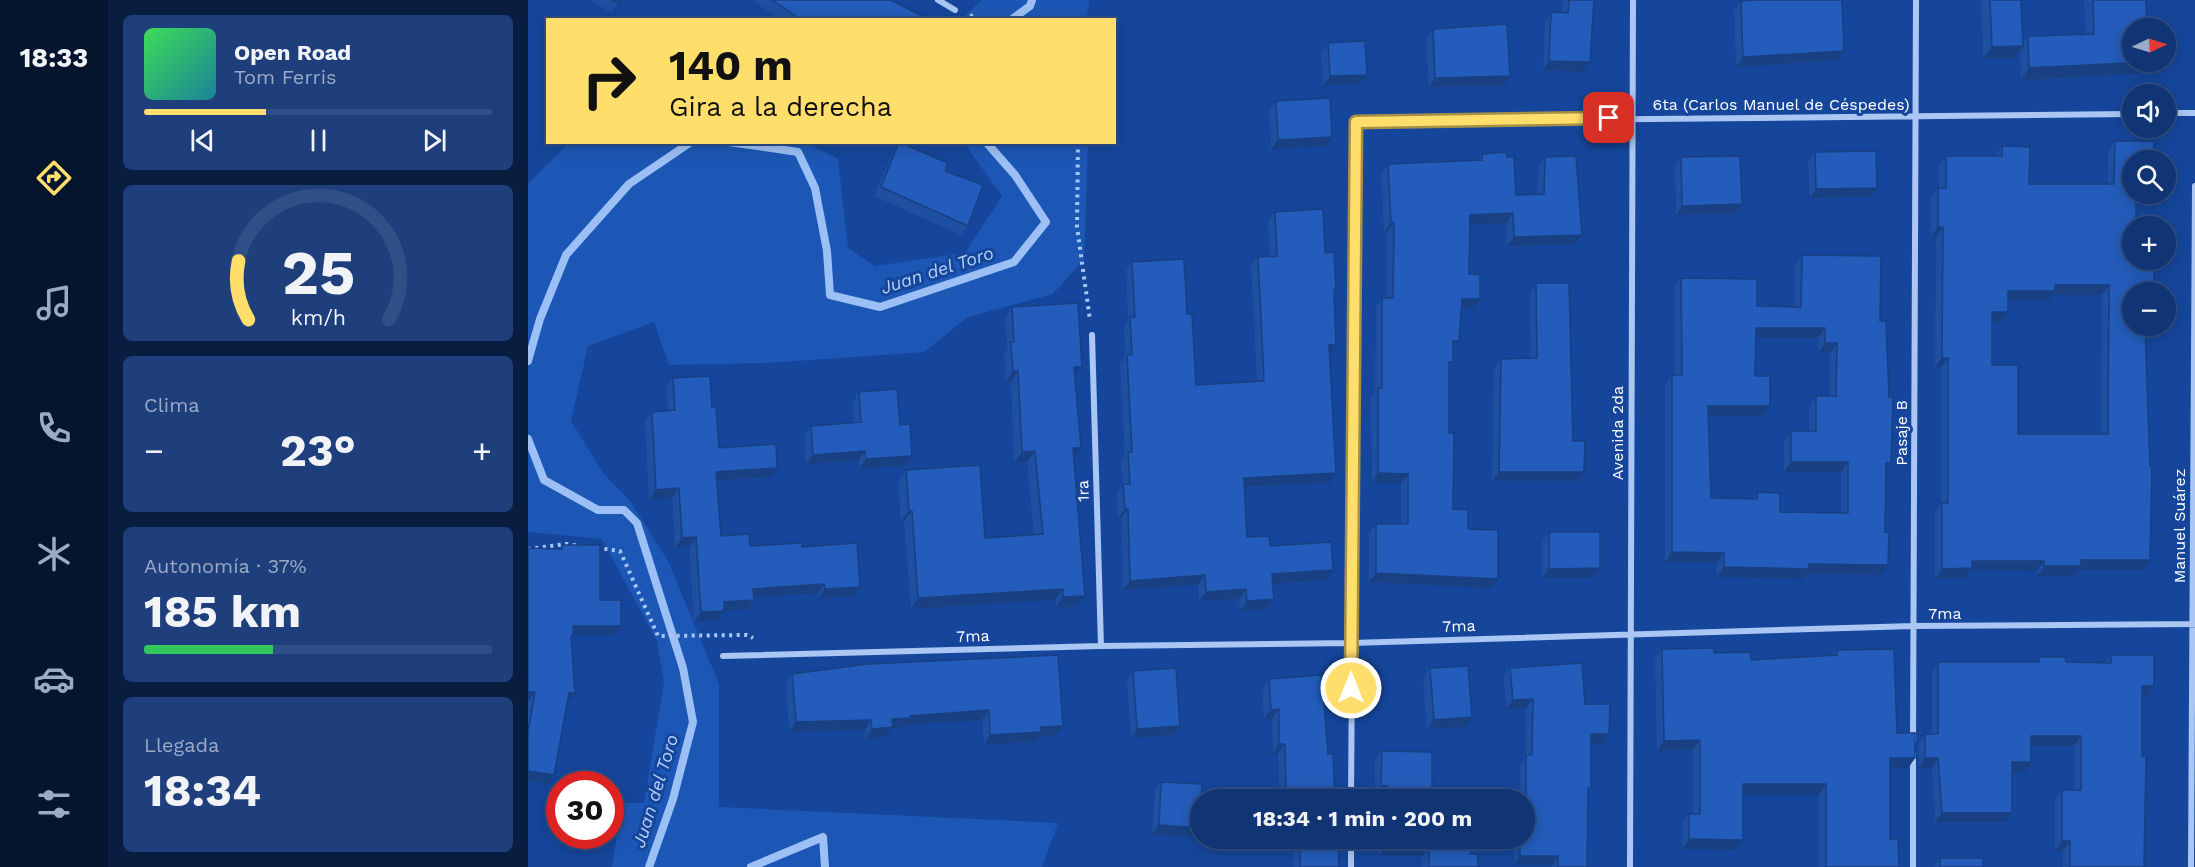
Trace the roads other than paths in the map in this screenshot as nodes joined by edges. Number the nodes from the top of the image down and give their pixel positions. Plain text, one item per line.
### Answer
1 (938, 0) edge
2 (1632, 0) edge
3 (1916, 0) edge
4 (955, 10) dead end
5 (2176, 113) edge
6 (2195, 113) edge
7 (2122, 114) edge
8 (1916, 117) junction
9 (1632, 118) junction
10 (2195, 186) edge
11 (1092, 335) road end
12 (2194, 625) edge
13 (1913, 626) junction
14 (1629, 634) junction
15 (1351, 643) junction
16 (1101, 646) junction
17 (723, 656) dead end
18 (1351, 789) edge
19 (1352, 849) edge
20 (1352, 867) edge
21 (1630, 867) edge
22 (1913, 867) edge
23 (2192, 867) edge

1 - 4 street
2 - 9 street, Avenida 2da
3 - 8 street, Pasaje B
5 - 6 street
7 - 8 street, 6ta (Carlos Manuel de Céspedes)
8 - 9 street, 6ta (Carlos Manuel de Céspedes)
8 - 13 street, Pasaje B
9 - 14 street, Avenida 2da
9 - 15 street, 6ta (Carlos Manuel de Céspedes)
10 - 12 street, Manuel Suárez
11 - 16 street, 1ra
12 - 13 street, 7ma
12 - 23 street, Manuel Suárez
13 - 14 street, 7ma
13 - 22 street, Pasaje B
14 - 15 street, 7ma
14 - 21 street, Avenida 2da
15 - 16 street, 7ma
15 - 18 street
16 - 17 street, 7ma
19 - 20 street

